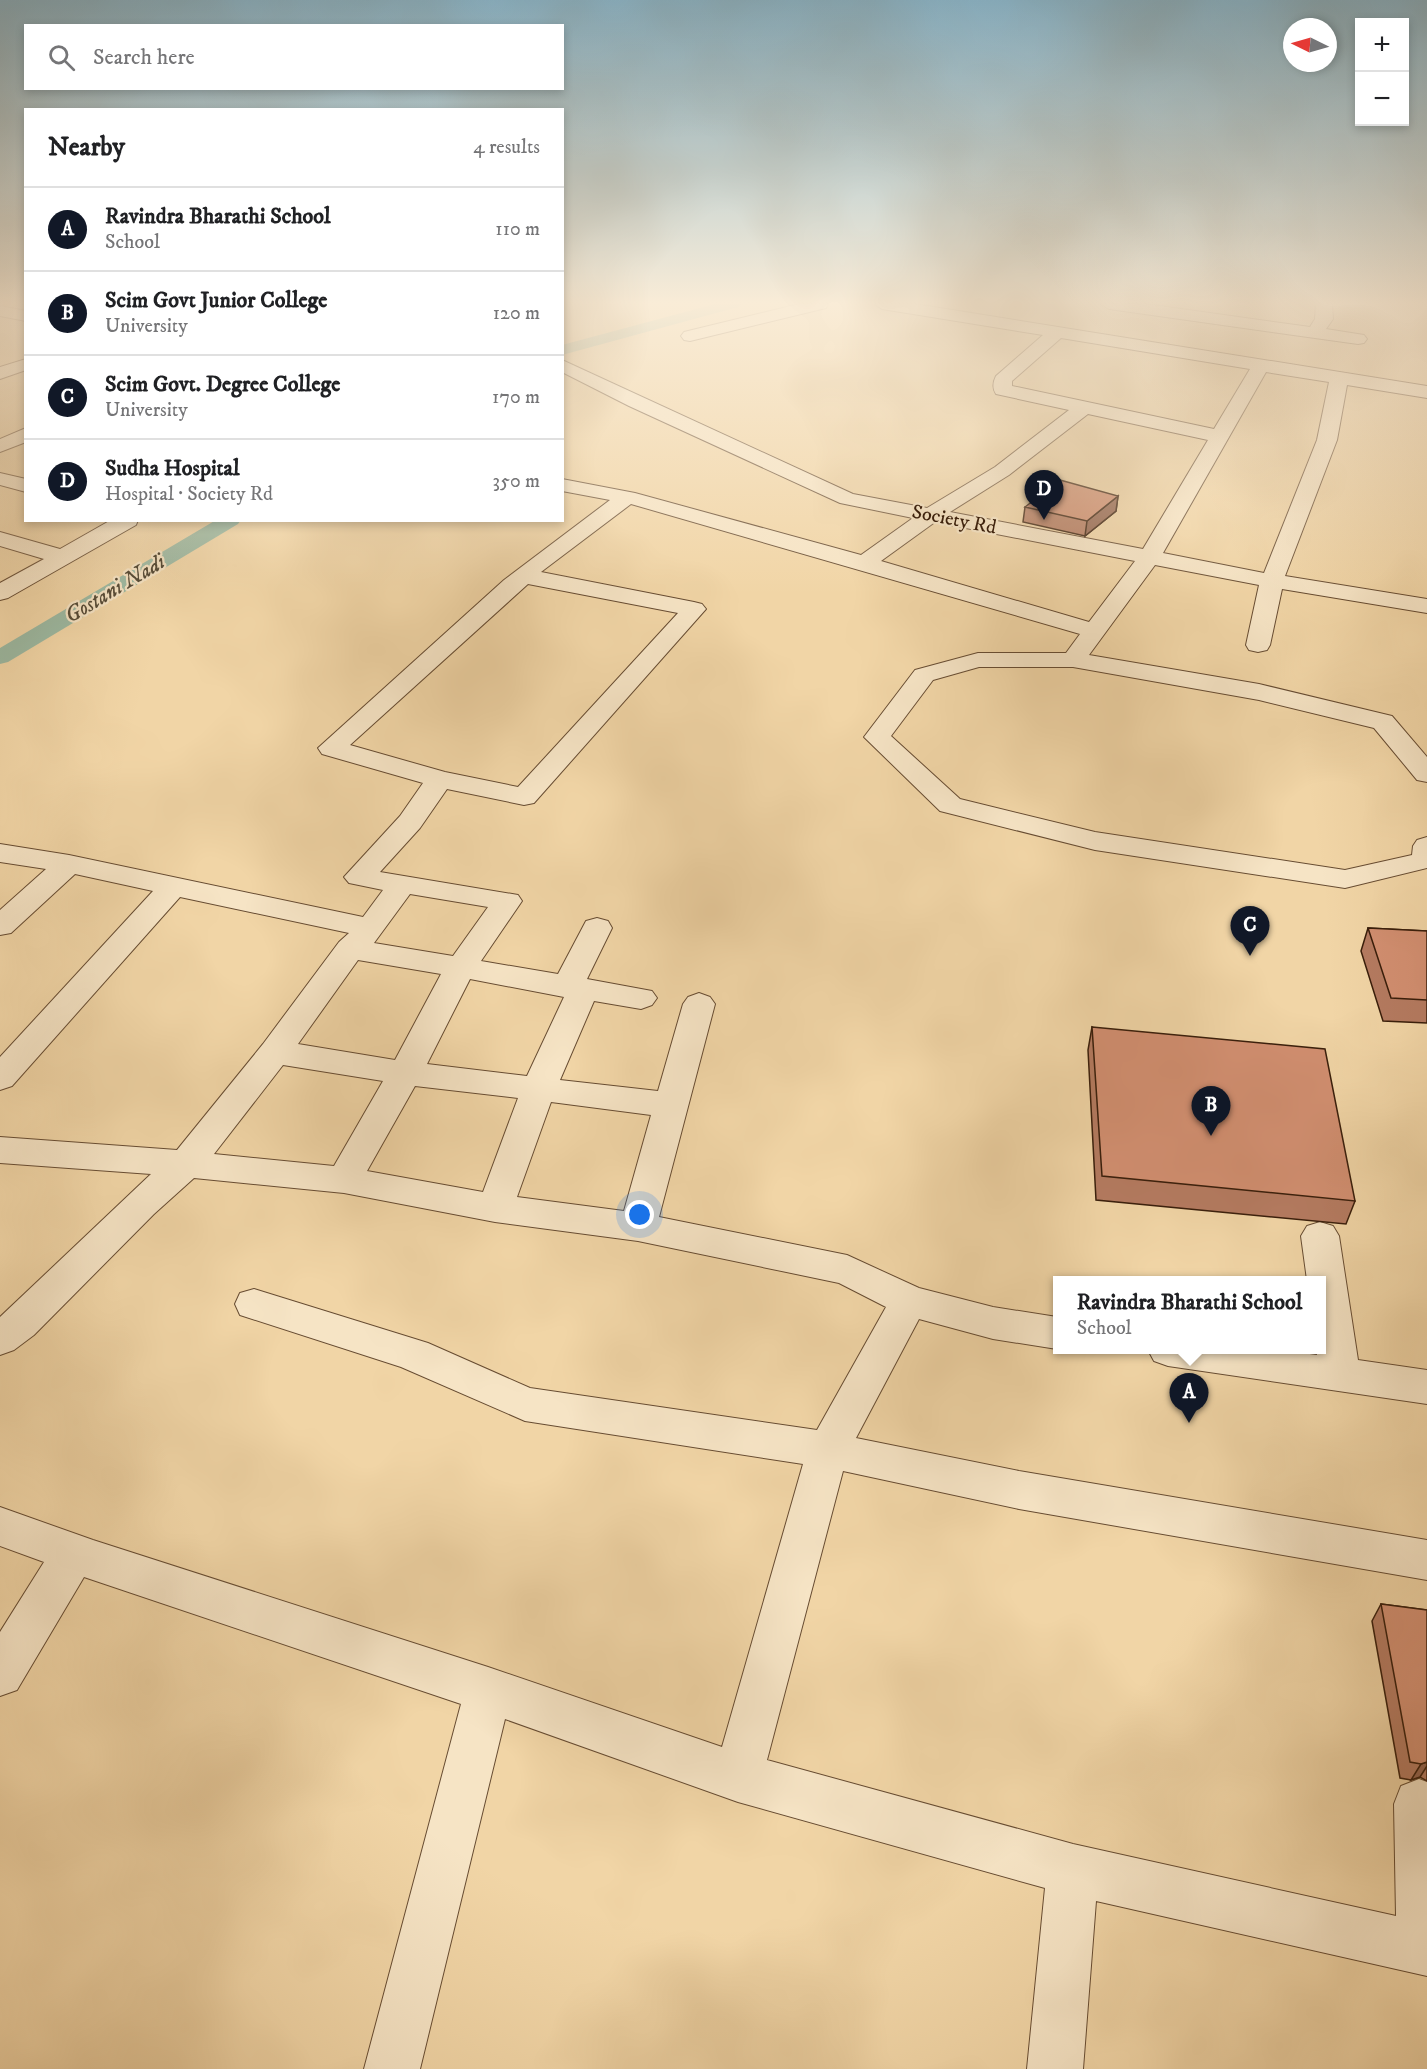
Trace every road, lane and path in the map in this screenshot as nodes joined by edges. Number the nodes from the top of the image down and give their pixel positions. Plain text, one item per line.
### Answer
1 (638, 401) edge
2 (1050, 401) edge
3 (1239, 401) edge
4 (1335, 401) edge
5 (1083, 408) junction
6 (0, 426) edge
7 (24, 432) edge
8 (24, 434) edge
9 (1218, 436) junction
10 (0, 446) edge
11 (0, 479) edge
12 (24, 485) edge
13 (564, 485) edge
14 (628, 497) junction
15 (931, 515) junction
16 (124, 522) edge
17 (0, 539) edge
18 (63, 557) junction
19 (1150, 557) junction
20 (864, 563) junction
21 (524, 576) junction
22 (1272, 581) junction
23 (0, 592) edge
24 (1427, 606) edge
25 (1096, 631) junction
26 (1258, 645) dead end
27 (1073, 660) junction
28 (1427, 774) edge
29 (440, 779) junction
30 (1427, 846) edge
31 (0, 853) edge
32 (69, 864) junction
33 (402, 884) junction
34 (172, 888) junction
35 (0, 926) edge
36 (597, 928) dead end
37 (361, 939) junction
38 (460, 969) junction
39 (575, 988) junction
40 (641, 998) dead end
41 (699, 1004) dead end
42 (275, 1052) junction
43 (405, 1073) junction
44 (0, 1078) edge
45 (537, 1090) junction
46 (671, 1105) junction
47 (0, 1150) edge
48 (186, 1164) junction
49 (344, 1180) junction
50 (495, 1208) junction
51 (638, 1227) junction
52 (1320, 1236) dead end
53 (1326, 1276) edge
54 (1326, 1277) edge
55 (909, 1301) junction
56 (254, 1304) dead end
57 (1053, 1332) edge
58 (0, 1339) edge
59 (1197, 1354) edge
60 (1340, 1374) junction
61 (1427, 1387) edge
62 (828, 1450) junction
63 (0, 1526) edge
64 (74, 1552) junction
65 (1427, 1560) edge
66 (0, 1674) edge
67 (488, 1690) junction
68 (738, 1777) junction
69 (1419, 1804) dead end
70 (1073, 1870) junction
71 (1425, 1949) edge
72 (392, 2069) edge
73 (1055, 2069) edge

1 - 15 street, Society Rd
2 - 5 street
3 - 9 street
4 - 22 street
5 - 9 street
5 - 15 street
6 - 7 street
8 - 10 street
9 - 19 street
11 - 12 street
13 - 14 street
14 - 20 street
14 - 21 street
15 - 19 street, Society Rd
15 - 20 street
16 - 18 street
17 - 18 street
18 - 23 street
19 - 22 street, Society Rd
19 - 25 street
20 - 25 street
21 - 29 street
21 - 29 street
22 - 24 street, Society Rd
22 - 26 street
25 - 27 street
27 - 28 street
27 - 30 street
29 - 33 street
31 - 32 street
32 - 34 street
32 - 35 street
33 - 37 street
33 - 38 street
34 - 37 street
34 - 44 street
36 - 39 street
37 - 38 street
37 - 42 street
38 - 39 street
38 - 43 street
39 - 40 street
39 - 45 street
41 - 46 street
42 - 43 street
42 - 48 street
43 - 45 street
43 - 49 street
45 - 46 street
45 - 50 street
46 - 51 street
47 - 48 street
48 - 49 street
48 - 58 street
49 - 50 street
50 - 51 street
51 - 55 street
52 - 53 street
54 - 60 street
55 - 57 street
55 - 62 street
56 - 62 street
59 - 60 street
60 - 61 street
62 - 65 street
62 - 68 street
63 - 64 street
64 - 66 street
64 - 67 street
67 - 68 street
67 - 72 street
68 - 70 street
69 - 71 street
70 - 71 street
70 - 73 street

